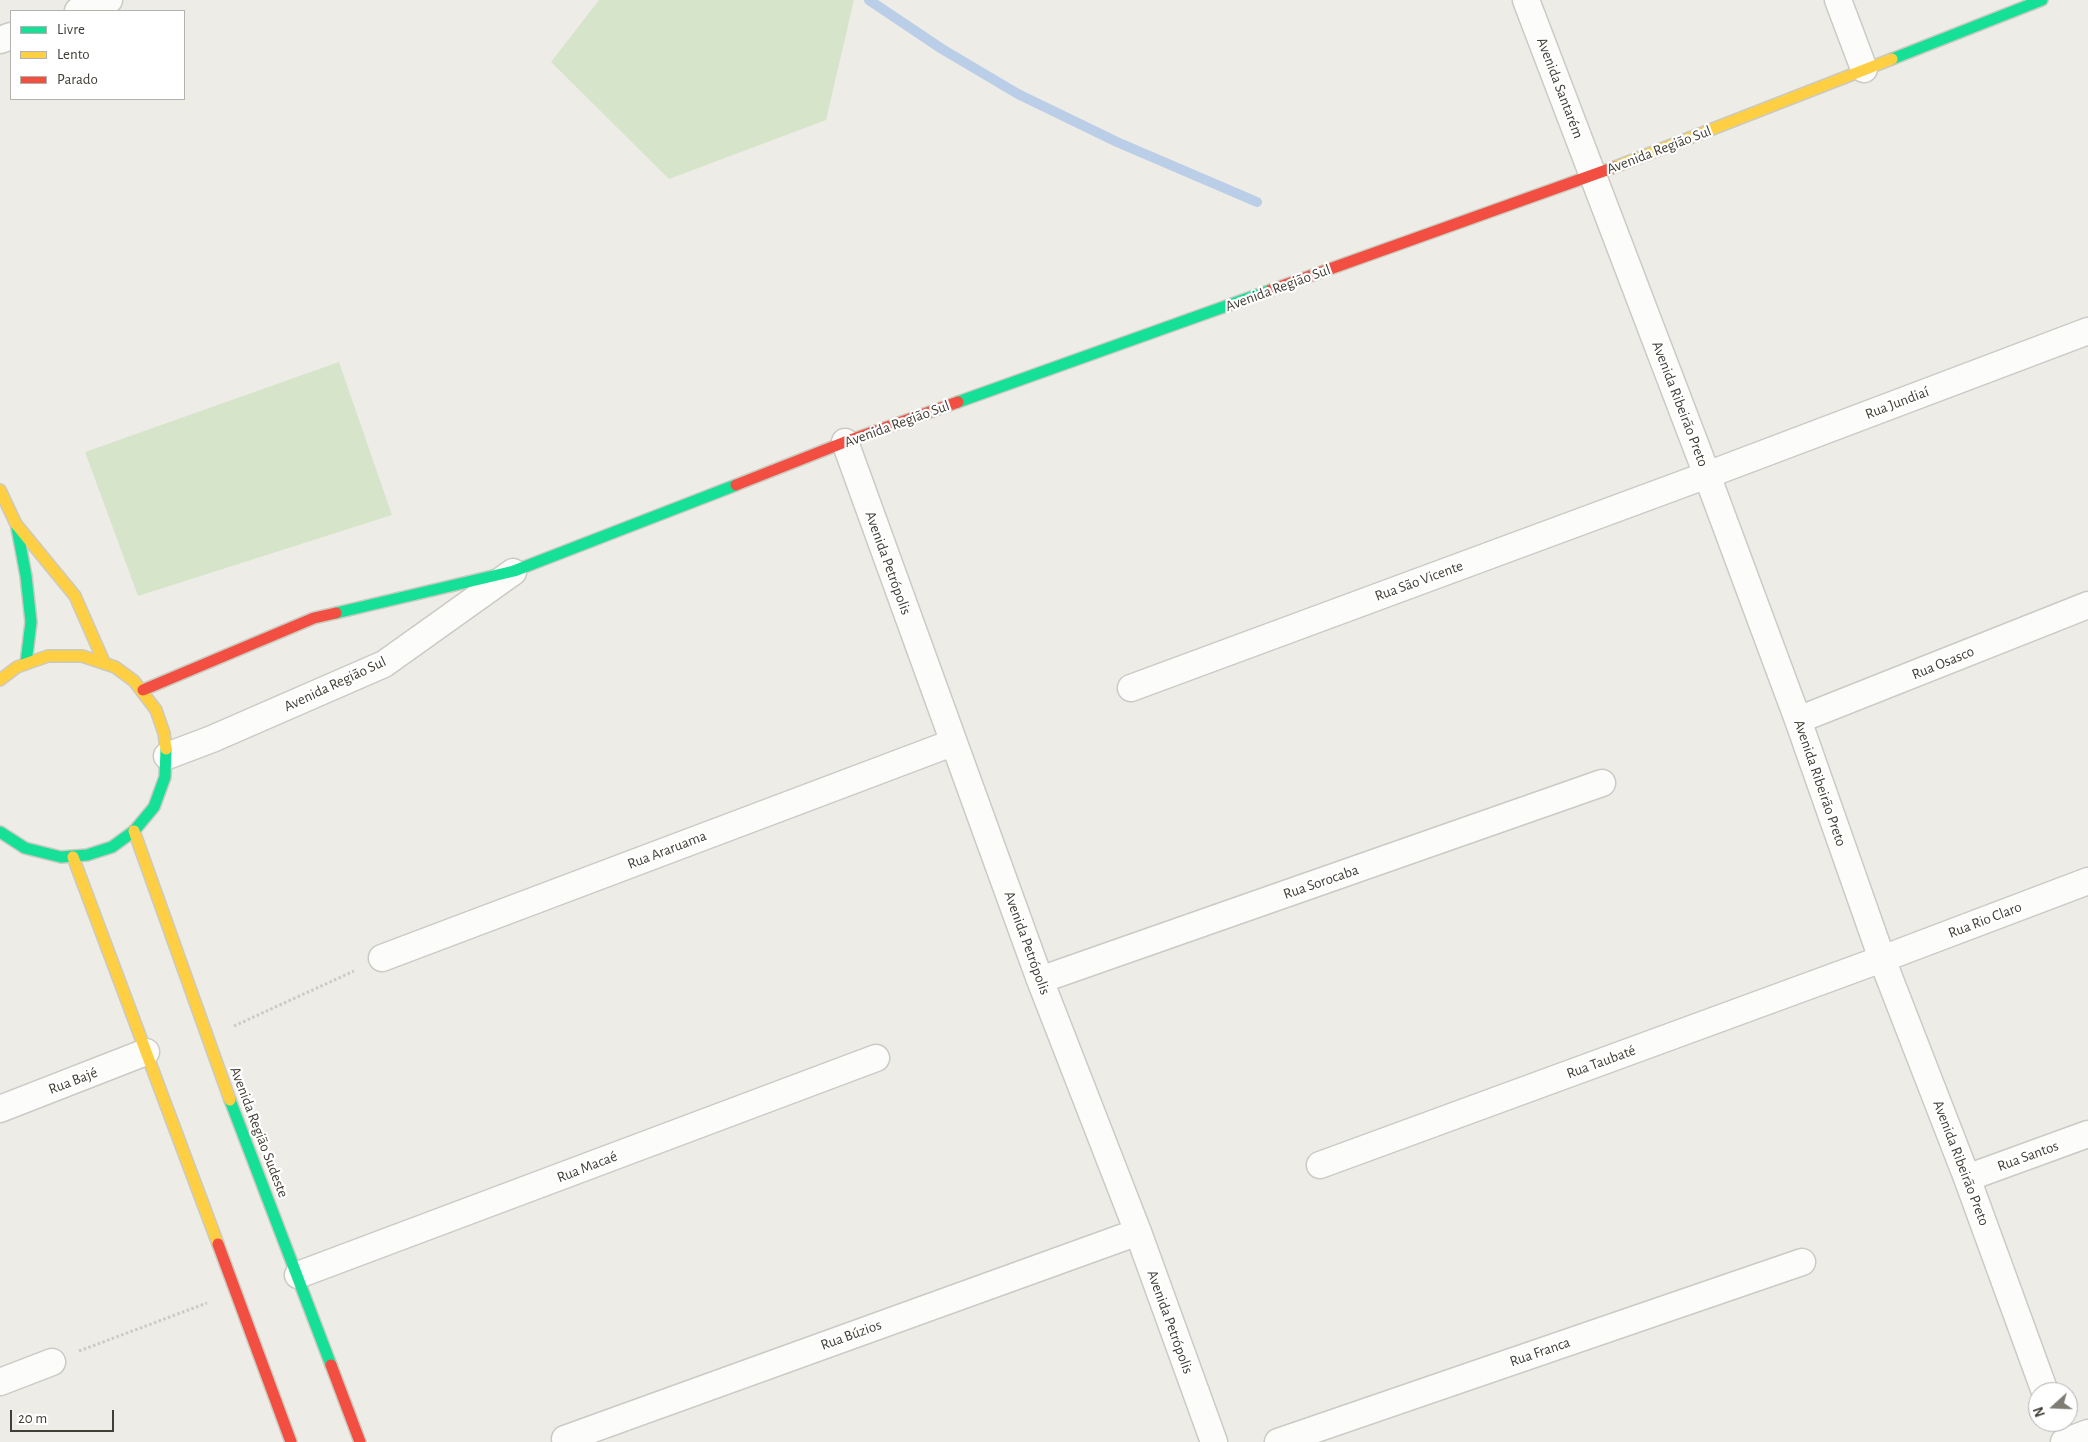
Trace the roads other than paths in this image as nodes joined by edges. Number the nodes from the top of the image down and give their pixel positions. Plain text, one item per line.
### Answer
1 (109, 0) edge
2 (1526, 0) edge
3 (1838, 0) edge
4 (2042, 0) edge
5 (81, 10) edge
6 (1864, 70) junction
7 (1594, 175) junction
8 (2088, 331) edge
9 (845, 442) junction
10 (1707, 475) junction
11 (0, 490) edge
12 (16, 524) junction
13 (514, 571) junction
14 (2088, 605) edge
15 (104, 662) junction
16 (26, 663) junction
17 (0, 680) edge
18 (1131, 688) dead end
19 (142, 690) junction
20 (1798, 720) junction
21 (952, 743) junction
22 (167, 756) junction
23 (1602, 784) dead end
24 (134, 831) junction
25 (0, 832) edge
26 (73, 857) junction
27 (2088, 881) edge
28 (382, 958) road end
29 (1882, 959) junction
30 (1040, 980) junction
31 (146, 1052) junction
32 (876, 1058) dead end
33 (0, 1109) edge
34 (2088, 1134) edge
35 (1320, 1165) dead end
36 (1967, 1178) junction
37 (1138, 1232) junction
38 (1802, 1262) dead end
39 (298, 1275) junction
40 (52, 1362) road end
41 (0, 1382) edge
42 (2041, 1382) edge
43 (2088, 1433) edge
44 (565, 1439) dead end
45 (291, 1442) edge
46 (360, 1442) edge
47 (1214, 1442) edge
48 (1278, 1442) edge
49 (2064, 1442) edge

1 - 5 street
2 - 7 street, Avenida Santarém
3 - 6 street
4 - 6 street, Avenida Região Sul
6 - 7 street, Avenida Região Sul
7 - 9 street, Avenida Região Sul
7 - 10 street, Avenida Ribeirão Preto
8 - 10 street, Rua Jundiaí
9 - 13 street, Avenida Região Sul
9 - 21 street, Avenida Petrópolis
10 - 18 street, Rua São Vicente
10 - 20 street, Avenida Ribeirão Preto
11 - 12 street
12 - 15 street
12 - 16 street
13 - 19 street, Avenida Região Sul
13 - 22 street, Avenida Região Sul
14 - 20 street, Rua Osasco
15 - 16 street
15 - 19 street
16 - 17 street
19 - 22 street
20 - 29 street, Avenida Ribeirão Preto
21 - 28 street, Rua Araruama
21 - 30 street, Avenida Petrópolis
22 - 24 street
23 - 30 street, Rua Sorocaba
24 - 26 street
24 - 39 street, Avenida Região Sudeste
25 - 26 street
26 - 31 street
27 - 29 street, Rua Rio Claro
29 - 35 street, Rua Taubaté
29 - 36 street, Avenida Ribeirão Preto
30 - 37 street, Avenida Petrópolis
31 - 33 street, Rua Bajé
31 - 45 street
32 - 39 street, Rua Macaé
34 - 36 street, Rua Santos
36 - 42 street, Avenida Ribeirão Preto
37 - 44 street, Rua Búzios
37 - 47 street, Avenida Petrópolis
38 - 48 street, Rua Franca
39 - 46 street, Avenida Região Sudeste
40 - 41 street
43 - 49 street

